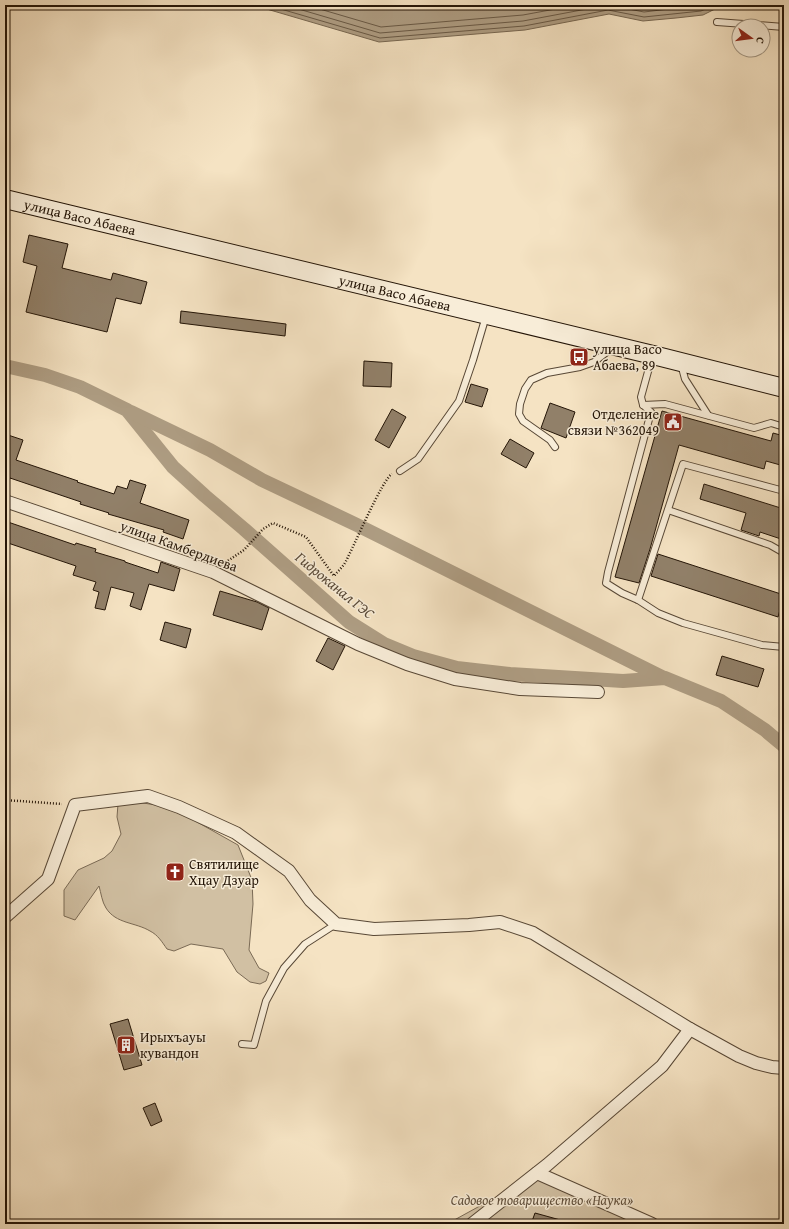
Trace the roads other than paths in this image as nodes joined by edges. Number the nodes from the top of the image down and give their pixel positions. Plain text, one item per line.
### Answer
1 (717, 22) dead end
2 (784, 26) edge
3 (5, 199) edge
4 (486, 316) junction
5 (615, 346) junction
6 (653, 355) junction
7 (680, 363) junction
8 (784, 388) edge
9 (643, 405) junction
10 (708, 415) junction
11 (784, 427) edge
12 (554, 447) dead end
13 (400, 471) road end
14 (784, 491) edge
15 (5, 501) edge
16 (668, 510) junction
17 (784, 553) edge
18 (638, 600) junction
19 (784, 647) edge
20 (598, 692) dead end
21 (5, 917) edge
22 (336, 924) junction
23 (690, 1029) junction
24 (242, 1044) dead end
25 (784, 1068) edge
26 (537, 1173) junction
27 (472, 1224) edge
28 (652, 1224) edge

1 - 2 lane
3 - 4 street, улица Васо Абаева
4 - 5 street, улица Васо Абаева
4 - 13 lane
5 - 6 street, улица Васо Абаева
5 - 12 lane
6 - 7 street, улица Васо Абаева
6 - 9 lane
7 - 8 street, улица Васо Абаева
7 - 10 lane
9 - 10 lane
9 - 18 lane
10 - 11 lane
14 - 16 lane
15 - 20 street, улица Камбердиева
16 - 17 lane
16 - 18 lane
18 - 19 lane
21 - 22 street
22 - 23 street
22 - 24 lane
23 - 25 street
23 - 26 street
26 - 27 street
26 - 28 street

